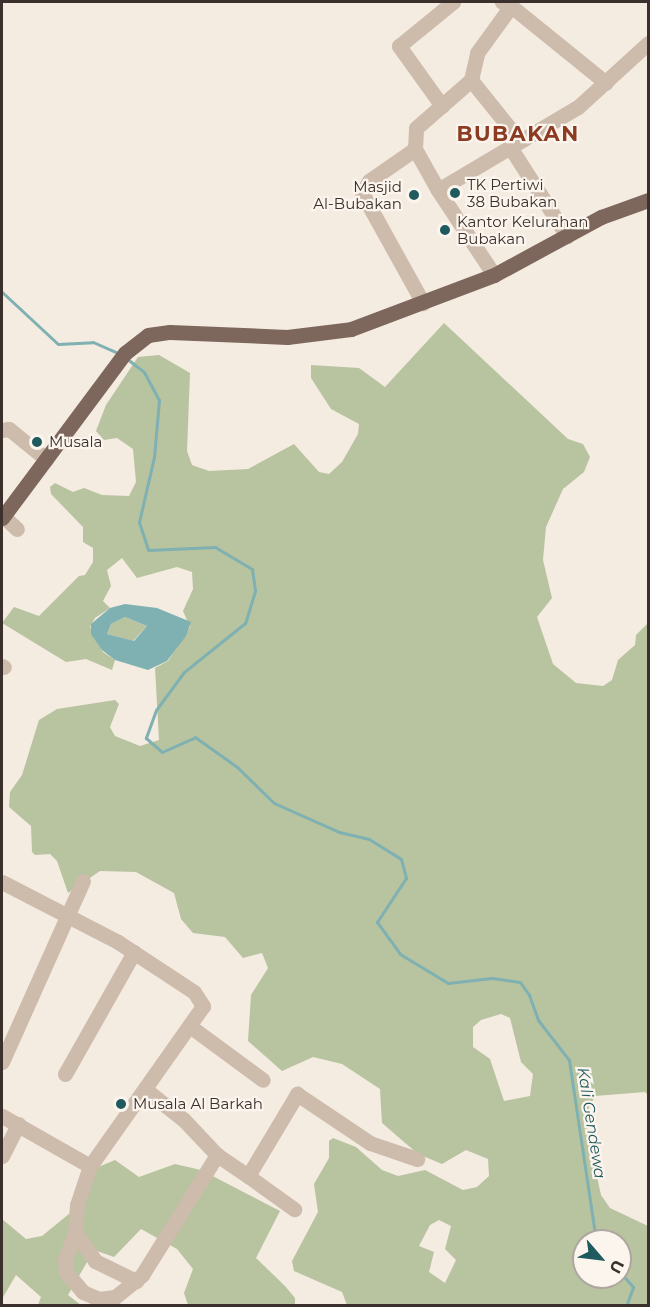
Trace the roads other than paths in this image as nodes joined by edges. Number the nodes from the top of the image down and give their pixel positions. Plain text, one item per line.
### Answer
1 (453, 2) edge
2 (506, 4) edge
3 (647, 47) edge
4 (471, 80) junction
5 (606, 83) junction
6 (442, 106) junction
7 (515, 144) junction
8 (415, 149) junction
9 (438, 190) junction
10 (648, 201) edge
11 (567, 236) junction
12 (494, 275) junction
13 (423, 303) junction
14 (2, 430) edge
15 (46, 459) junction
16 (2, 517) edge
17 (18, 529) dead end
18 (83, 881) dead end
19 (2, 882) edge
20 (67, 914) junction
21 (134, 952) junction
22 (190, 1027) junction
23 (2, 1062) edge
24 (65, 1074) dead end
25 (263, 1080) dead end
26 (146, 1090) junction
27 (2, 1116) edge
28 (18, 1124) junction
29 (217, 1155) junction
30 (2, 1156) edge
31 (417, 1159) dead end
32 (90, 1166) junction
33 (248, 1176) junction
34 (294, 1209) dead end
35 (75, 1232) junction
36 (136, 1281) junction

1 - 6 street
2 - 4 street
2 - 5 street
3 - 5 street
4 - 6 street
4 - 7 street
5 - 7 street
6 - 8 street
7 - 9 street
7 - 11 street
8 - 9 street
8 - 13 street
9 - 12 street
10 - 11 main road
11 - 12 main road
12 - 13 main road
13 - 15 main road
14 - 15 street
15 - 16 main road
16 - 17 street
18 - 20 street
19 - 20 street
20 - 21 street
20 - 23 street
21 - 22 street
21 - 24 street
22 - 25 street
22 - 26 street
26 - 29 street
26 - 32 street
27 - 28 street
28 - 30 street
28 - 32 street
29 - 33 street
29 - 36 street
31 - 33 street
32 - 35 street
33 - 34 street
35 - 36 street
35 - 36 street

